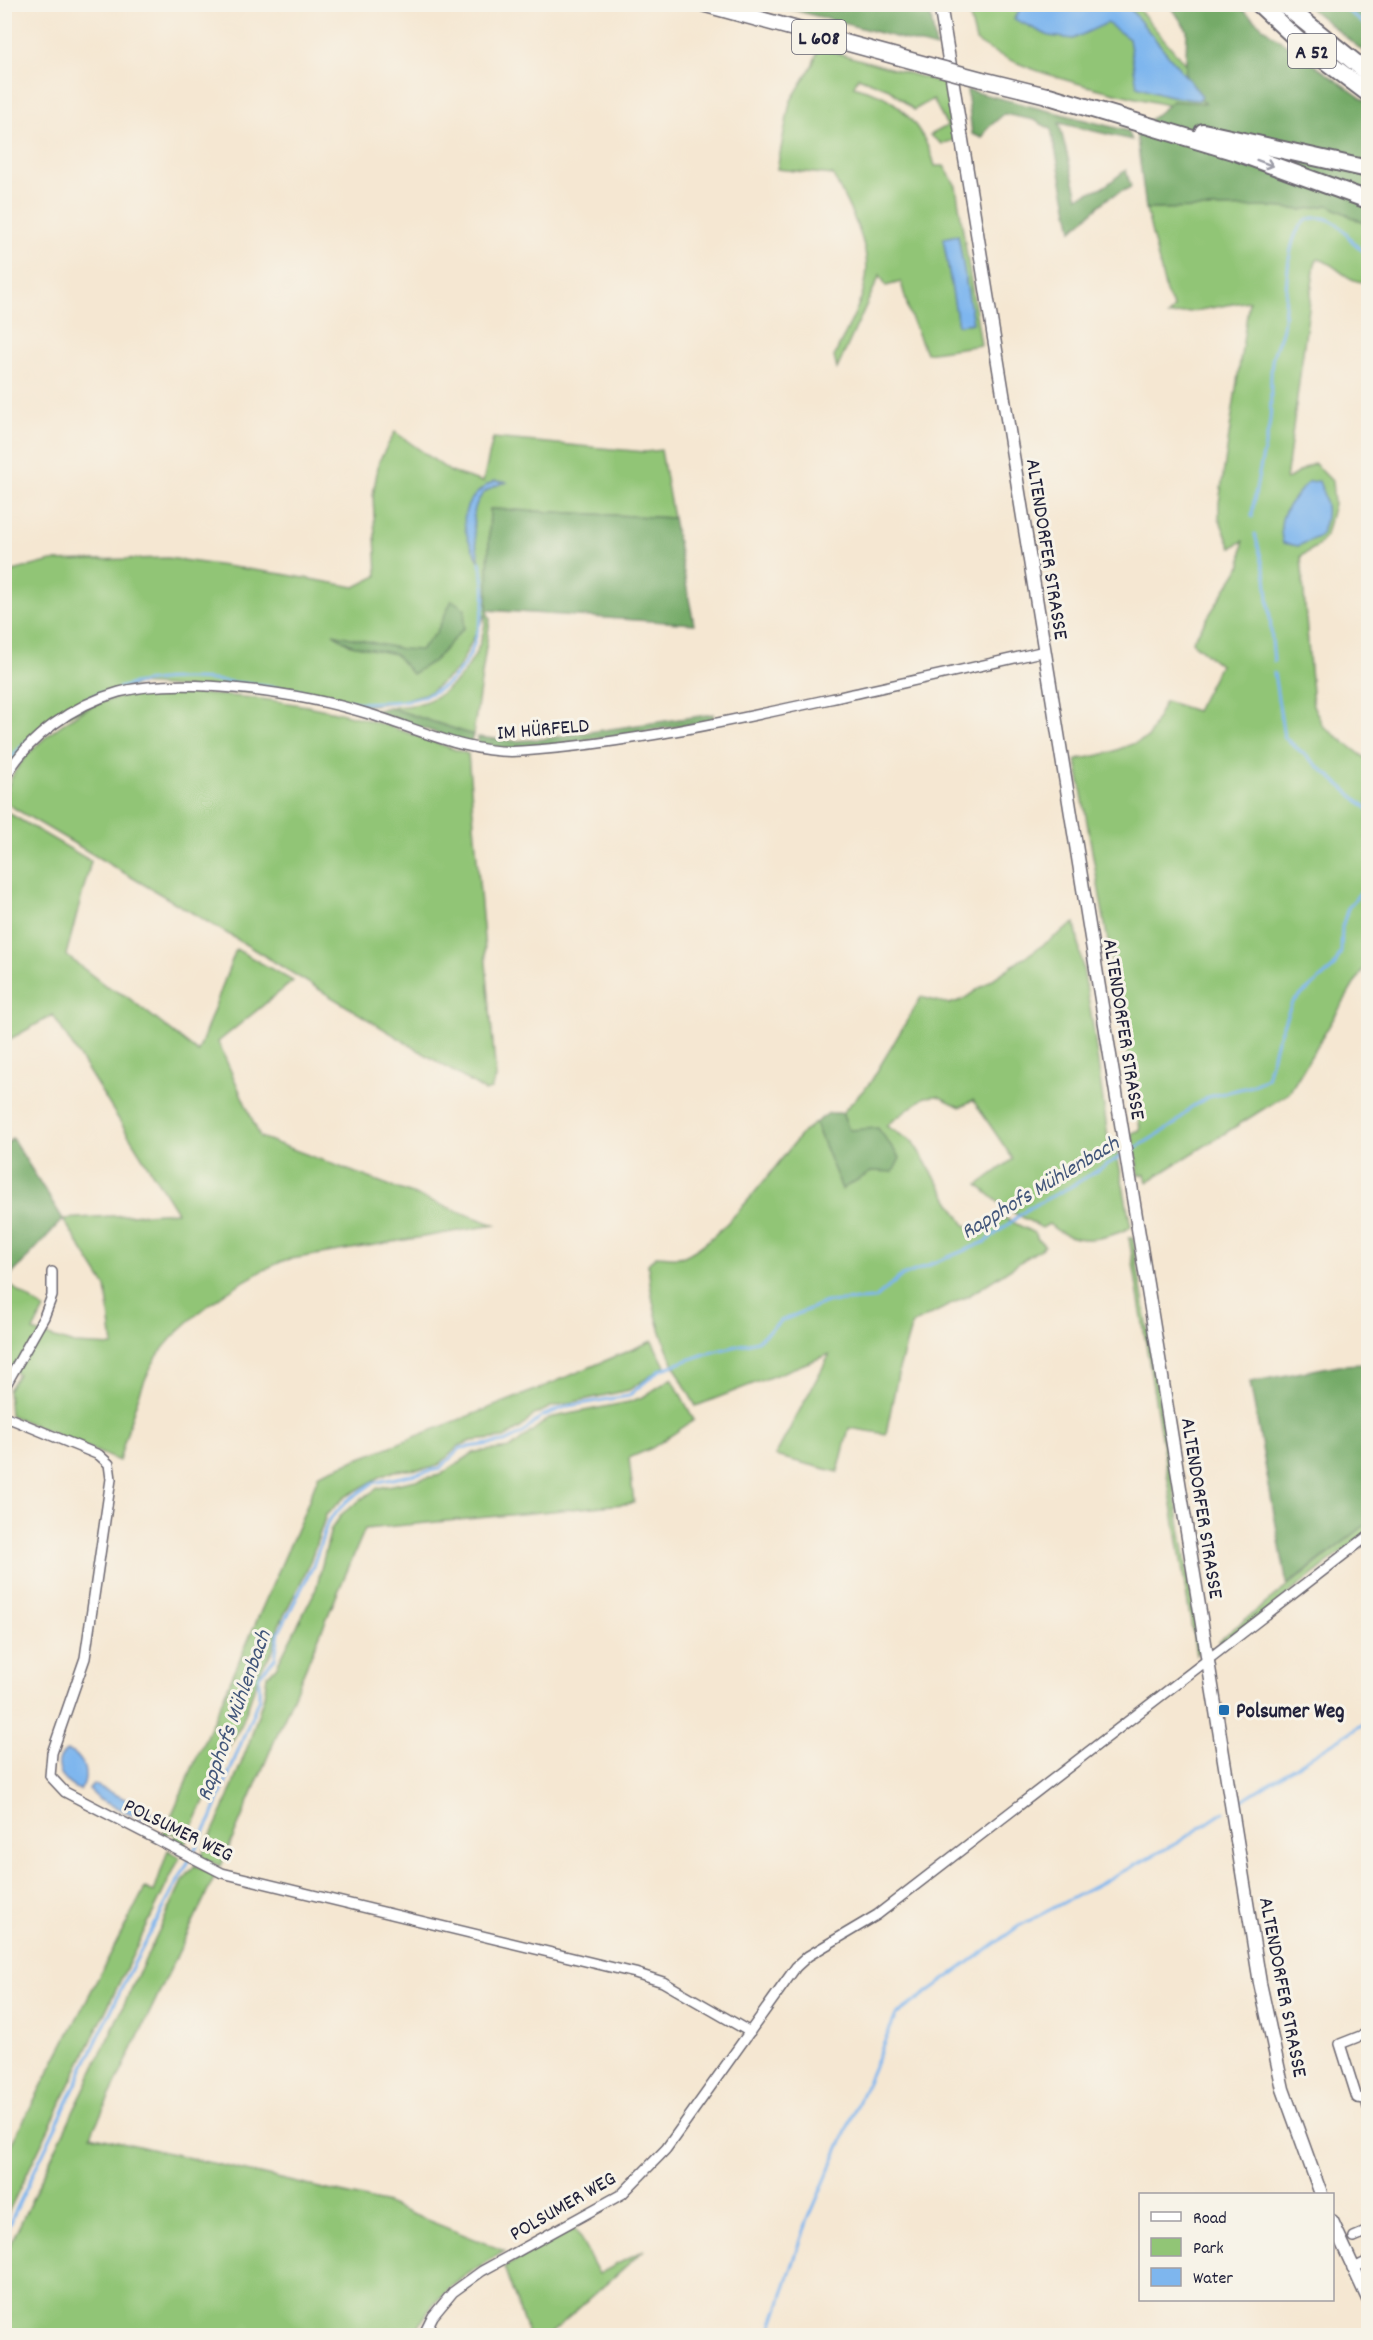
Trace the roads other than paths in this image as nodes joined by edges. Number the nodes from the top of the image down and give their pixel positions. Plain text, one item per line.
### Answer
1 (704, 4) edge
2 (940, 4) edge
3 (1259, 4) edge
4 (1283, 4) edge
5 (1368, 73) edge
6 (1368, 93) edge
7 (1049, 96) junction
8 (1368, 169) edge
9 (1368, 200) edge
10 (1044, 651) junction
11 (4, 780) edge
12 (52, 1272) dead end
13 (4, 1388) edge
14 (4, 1416) edge
15 (1368, 1536) edge
16 (1208, 1661) junction
17 (750, 2032) junction
18 (1368, 2033) edge
19 (1368, 2108) edge
20 (1321, 2193) edge
21 (1334, 2226) edge
22 (1368, 2231) edge
23 (1354, 2237) dead end
24 (1368, 2261) edge
25 (1352, 2269) junction
26 (1368, 2299) edge
27 (423, 2336) edge

1 - 7 main road, L 608, bridge
2 - 10 street, ALTENDORFER STRASSE
3 - 6 highway, A 52
4 - 5 highway, A 52
7 - 8 highway
7 -> 9 highway
10 - 11 street, IM HÜRFELD
10 - 16 street, ALTENDORFER STRASSE
12 - 13 street
14 - 17 street, POLSUMER WEG
15 - 16 street, POLSUMER WEG
16 - 17 street, POLSUMER WEG
16 - 20 street, ALTENDORFER STRASSE
17 - 27 street, POLSUMER WEG
18 - 19 street
21 - 25 street
22 - 23 street
24 - 25 street
25 - 26 street

